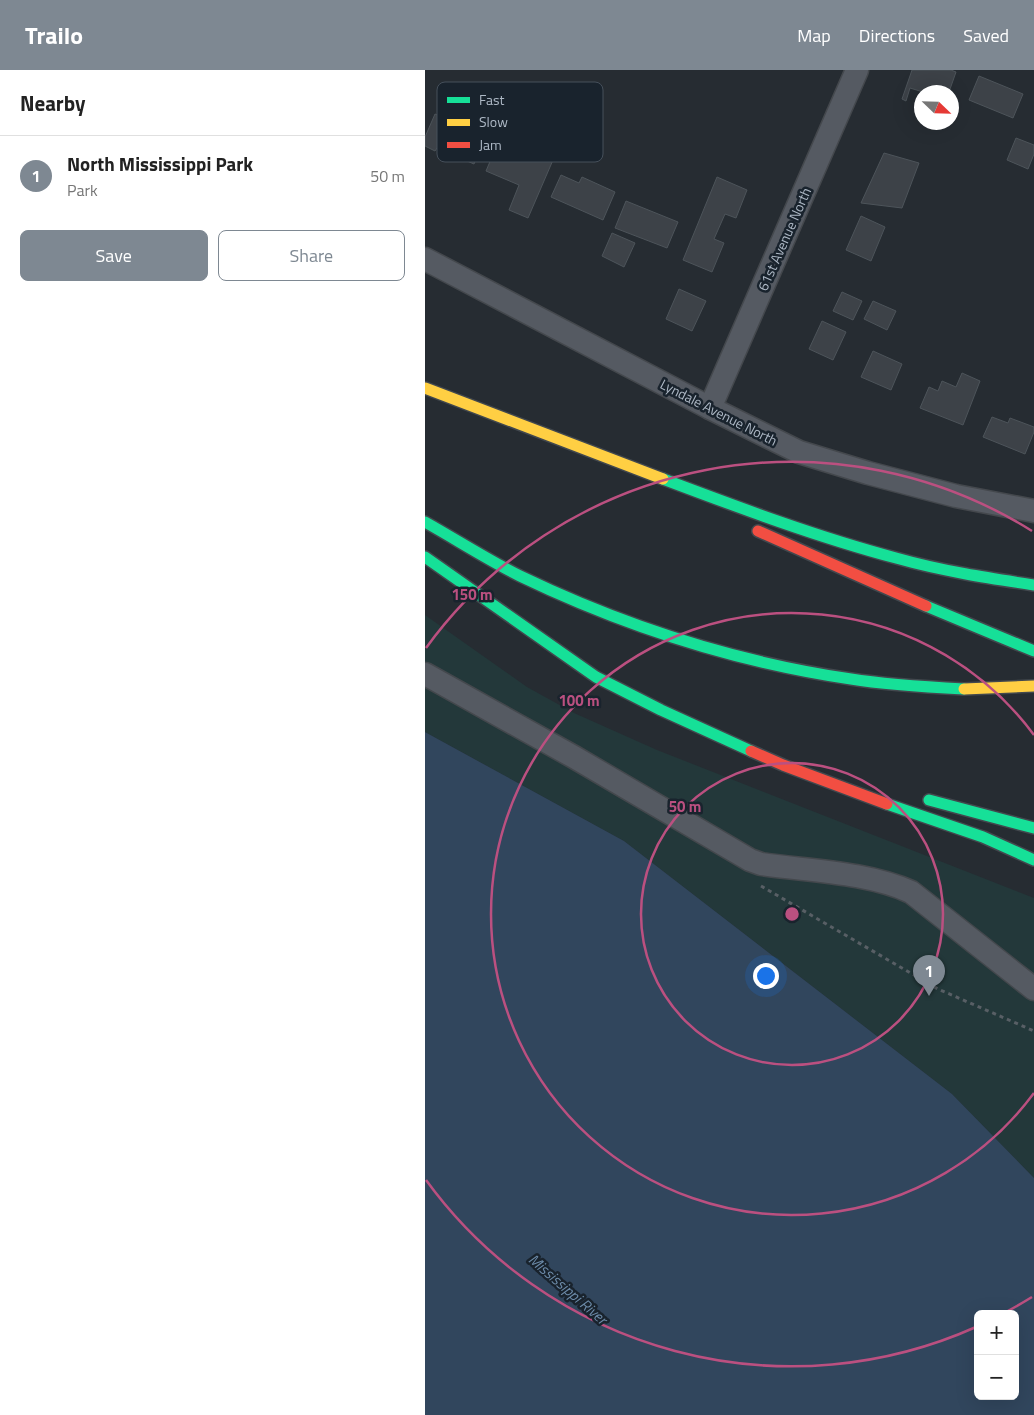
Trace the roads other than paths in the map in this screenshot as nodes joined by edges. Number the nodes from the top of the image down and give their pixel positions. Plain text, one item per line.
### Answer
1 (857, 70) edge
2 (425, 259) edge
3 (425, 388) edge
4 (710, 408) junction
5 (510, 421) junction
6 (689, 501) dead end
7 (1034, 511) edge
8 (425, 522) edge
9 (751, 529) dead end
10 (425, 557) edge
11 (1034, 585) edge
12 (532, 632) junction
13 (1034, 651) edge
14 (425, 674) edge
15 (1030, 686) edge
16 (838, 773) dead end
17 (919, 797) dead end
18 (1034, 828) edge
19 (1034, 860) edge
20 (1034, 989) edge

1 - 4 street, 61st Avenue North
2 - 4 street, Lyndale Avenue North
3 - 5 highway
4 - 7 street, Lyndale Avenue North
5 - 6 highway
5 - 11 highway
8 - 15 highway
9 - 13 highway
10 - 12 highway
12 - 16 highway
12 - 19 highway
14 - 20 street
17 - 18 highway

